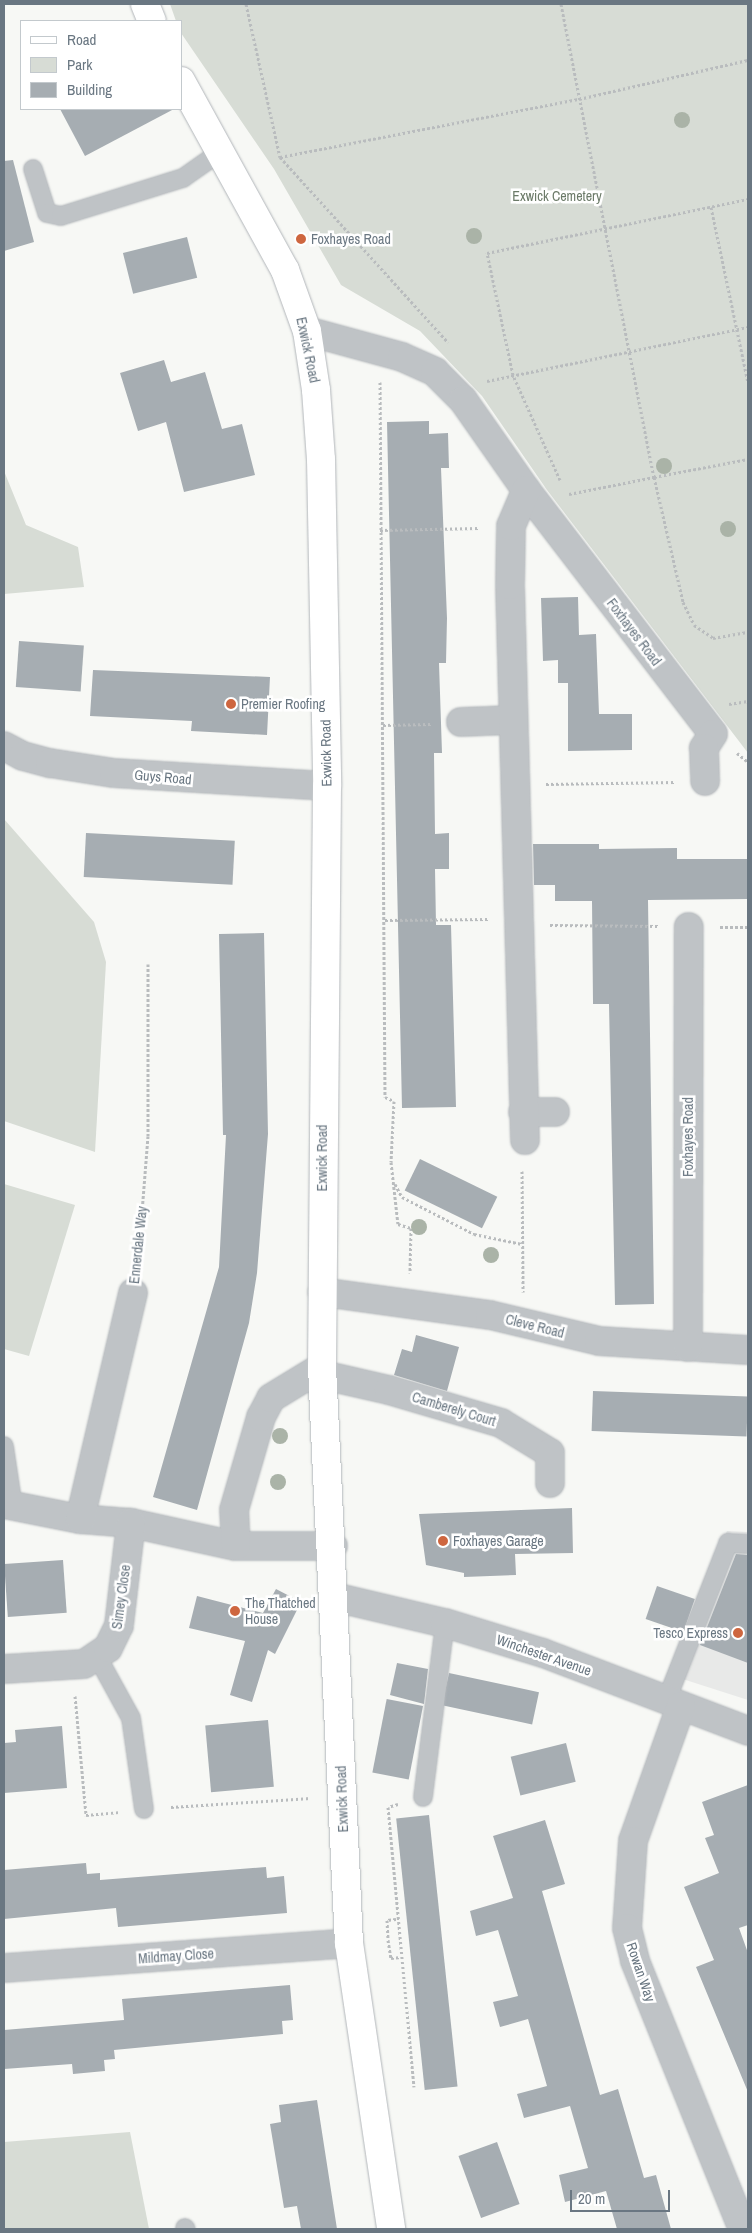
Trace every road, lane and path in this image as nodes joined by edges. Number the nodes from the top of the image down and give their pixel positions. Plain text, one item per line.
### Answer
1 (145, 4) edge
2 (246, 4) edge
3 (561, 4) edge
4 (152, 20) edge
5 (748, 60) edge
6 (182, 83) edge
7 (579, 99) junction
8 (220, 152) junction
9 (280, 157) junction
10 (33, 168) dead end
11 (748, 199) edge
12 (711, 207) junction
13 (604, 229) junction
14 (748, 327) edge
15 (738, 329) junction
16 (307, 331) junction
17 (451, 345) dead end
18 (629, 353) junction
19 (513, 375) junction
20 (380, 379) dead end
21 (484, 382) dead end
22 (748, 383) edge
23 (748, 459) edge
24 (654, 477) junction
25 (526, 490) junction
26 (482, 528) dead end
27 (380, 530) junction
28 (748, 632) edge
29 (511, 720) junction
30 (461, 722) joint
31 (383, 725) junction
32 (4, 746) edge
33 (705, 781) joint
34 (515, 784) junction
35 (327, 786) junction
36 (385, 920) junction
37 (519, 924) junction
38 (689, 927) joint
39 (148, 964) dead end
40 (523, 1112) junction
41 (555, 1112) dead end
42 (525, 1140) joint
43 (393, 1181) junction
44 (522, 1244) junction
45 (408, 1261) dead end
46 (523, 1279) dead end
47 (322, 1292) junction
48 (133, 1293) joint
49 (688, 1347) junction
50 (748, 1350) edge
51 (322, 1371) junction
52 (4, 1446) edge
53 (550, 1483) dead end
54 (8, 1505) edge
55 (80, 1519) junction
56 (131, 1523) junction
57 (748, 1544) edge
58 (236, 1546) junction
59 (333, 1546) junction
60 (334, 1596) junction
61 (445, 1623) junction
62 (98, 1658) junction
63 (4, 1669) edge
64 (674, 1702) junction
65 (748, 1731) edge
66 (423, 1797) joint
67 (144, 1809) dead end
68 (396, 1919) junction
69 (349, 1943) junction
70 (401, 1957) junction
71 (4, 1968) edge
72 (414, 2087) dead end
73 (391, 2229) edge
74 (743, 2229) edge

1 - 4 street
2 - 9 path
3 - 7 path
5 - 7 path
6 - 8 street, Exwick Road
7 - 9 path
7 - 13 path
8 - 10 lane
8 - 16 street, Exwick Road
9 - 17 path
11 - 12 path
12 - 13 path
12 - 15 path
13 - 18 path
13 - 19 path
14 - 15 path
15 - 18 path
15 - 22 path
16 - 25 street, Foxhayes Road
16 - 35 street, Exwick Road
18 - 19 path
18 - 24 path
19 - 21 path
19 - 24 path
20 - 27 path
23 - 24 path
24 - 28 path
25 - 29 street
25 - 33 street, Foxhayes Road
26 - 27 path
27 - 31 path
29 - 30 street
29 - 34 street
30 - 31 path
31 - 36 path
32 - 35 street, Guys Road
33 - 34 path
34 - 37 street
35 - 47 street, Exwick Road
36 - 37 path
36 - 43 path
37 - 38 path
37 - 40 street
38 - 49 street, Foxhayes Road
39 - 48 path, Ennerdale Way
40 - 41 street
40 - 42 street
42 - 44 path
43 - 44 path
43 - 45 path
44 - 46 path
47 - 49 street, Cleve Road
47 - 51 street, Exwick Road
48 - 55 street, Ennerdale Way
49 - 50 street, Cleve Road
51 - 53 street, Camberely Court
51 - 58 street
51 - 59 street, Exwick Road
52 - 54 lane
54 - 55 street
55 - 56 street
56 - 58 street
56 - 62 street, Simey Close
57 - 64 lane
58 - 59 street
59 - 60 street, Exwick Road
60 - 61 street, Winchester Avenue
60 - 69 street, Exwick Road
61 - 64 street, Winchester Avenue
61 - 66 lane
62 - 63 street
62 - 67 lane
64 - 65 street, Winchester Avenue
64 - 74 street, Rowan Way
66 - 68 path
68 - 70 path
68 - 70 path
69 - 71 street, Mildmay Close
69 - 73 street, Exwick Road
70 - 72 path

